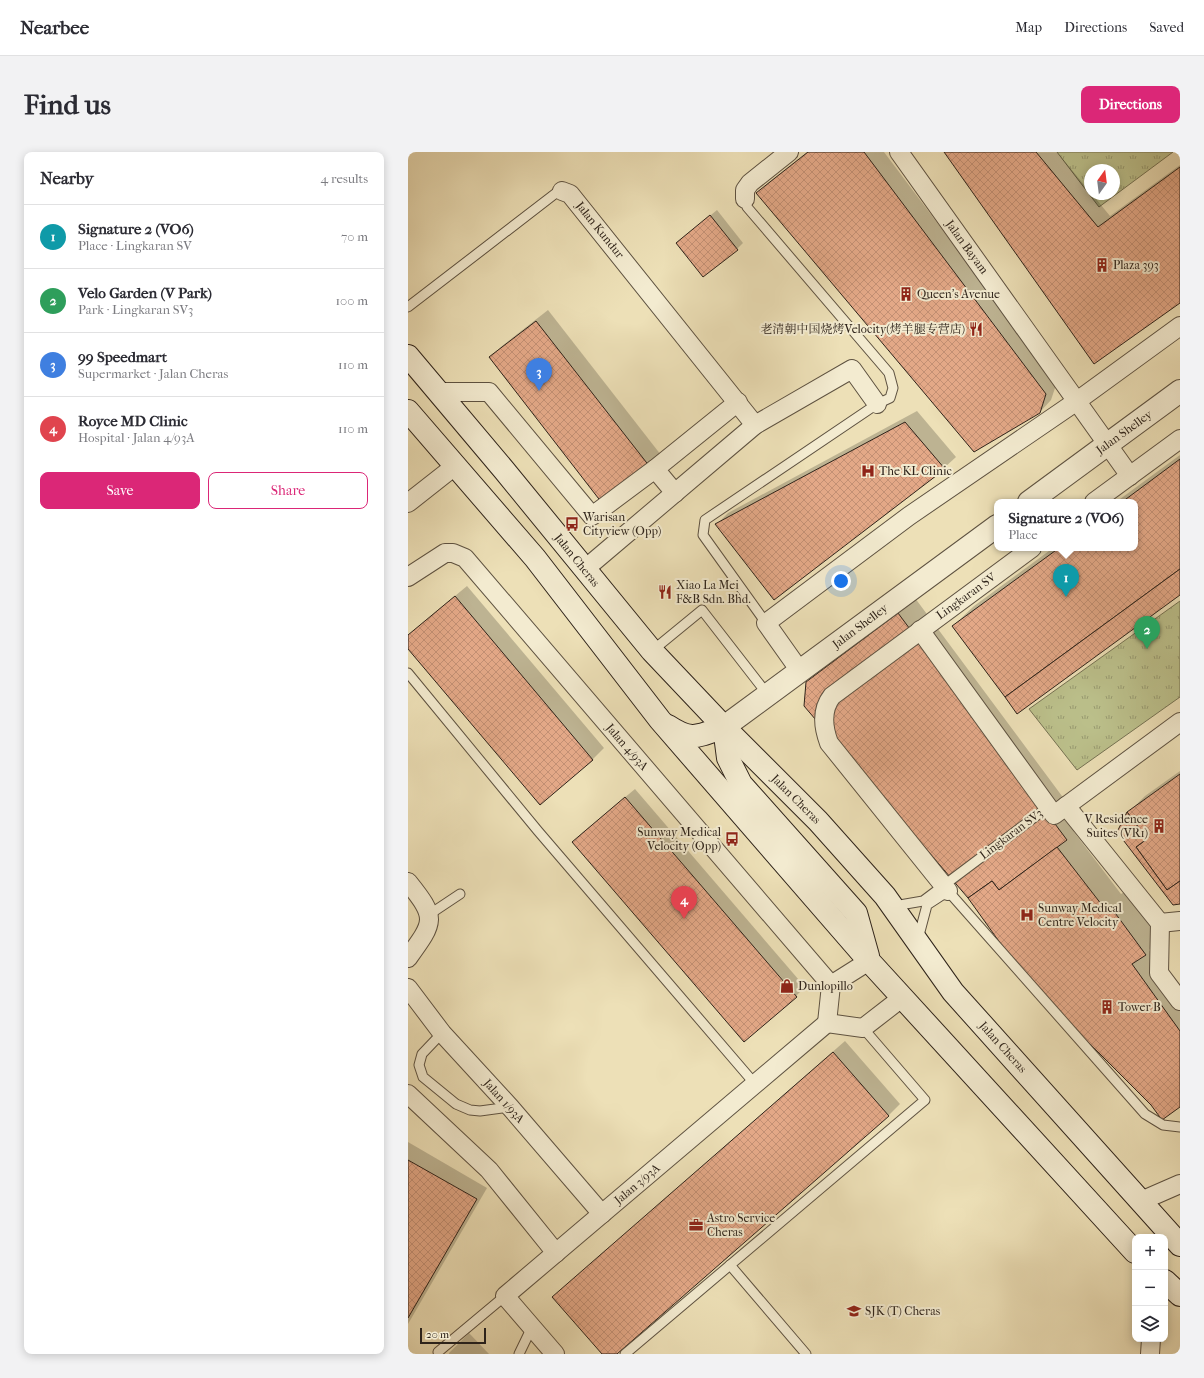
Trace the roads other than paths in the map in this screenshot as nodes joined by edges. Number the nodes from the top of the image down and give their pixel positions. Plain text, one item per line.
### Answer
1 (789, 152) edge
2 (899, 152) edge
3 (562, 192) joint
4 (745, 199) joint
5 (408, 307) edge
6 (1180, 326) edge
7 (408, 356) edge
8 (1180, 391) edge
9 (439, 392) junction
10 (1077, 401) junction
11 (738, 402) junction
12 (877, 404) junction
13 (408, 411) edge
14 (755, 425) junction
15 (1180, 439) edge
16 (1108, 444) junction
17 (455, 466) junction
18 (655, 469) junction
19 (1130, 476) junction
20 (676, 492) junction
21 (1034, 499) edge
22 (1098, 499) edge
23 (408, 503) edge
24 (994, 528) edge
25 (1028, 551) edge
26 (585, 570) junction
27 (408, 577) edge
28 (766, 623) junction
29 (920, 630) junction
30 (652, 651) junction
31 (800, 670) junction
32 (408, 673) edge
33 (768, 695) junction
34 (660, 720) junction
35 (1180, 722) edge
36 (724, 727) junction
37 (1066, 806) junction
38 (1048, 807) junction
39 (408, 882) edge
40 (948, 888) junction
41 (460, 894) dead end
42 (892, 906) junction
43 (430, 914) junction
44 (1180, 921) edge
45 (1160, 923) junction
46 (917, 942) junction
47 (408, 958) edge
48 (869, 961) junction
49 (831, 985) junction
50 (408, 988) edge
51 (903, 996) junction
52 (1180, 1001) edge
53 (827, 1023) junction
54 (863, 1028) junction
55 (442, 1033) junction
56 (755, 1084) junction
57 (408, 1094) edge
58 (510, 1107) junction
59 (1180, 1127) edge
60 (1180, 1184) edge
61 (1141, 1201) junction
62 (602, 1214) junction
63 (1179, 1239) edge
64 (1132, 1251) edge
65 (556, 1253) junction
66 (730, 1265) junction
67 (1168, 1284) edge
68 (1180, 1295) edge
69 (505, 1296) junction
70 (532, 1327) junction
71 (1151, 1342) edge
72 (438, 1352) dead end
73 (520, 1354) edge
74 (555, 1354) edge
75 (624, 1354) edge
76 (806, 1354) edge
77 (1150, 1354) edge

1 - 4 street
2 - 10 street, Jalan Bayam
3 - 5 lane, Jalan Kundur
3 - 11 street, Jalan Kundur
4 - 12 lane
6 - 10 street
7 - 9 main road, Jalan Cheras
8 - 16 main road, Jalan Shelley
9 - 18 street
9 - 26 main road, Jalan Cheras
10 - 16 street, Jalan Bayam
10 - 28 street
11 - 14 street, Jalan Kundur
11 - 18 street
12 - 14 street
12 - 28 lane
13 - 17 main road
14 - 20 street
15 - 19 street
16 - 19 street, Jalan Bayam
16 - 21 main road, Jalan Shelley
17 - 23 street
17 - 34 main road
18 - 20 street
19 - 22 street
20 - 26 street
24 - 31 main road, Jalan Shelley
25 - 29 street, Lingkaran SV
26 - 30 main road, Jalan Cheras
27 - 49 street, Jalan 4/93A
28 - 31 street
29 - 38 street
29 - 40 street, Lingkaran SV
30 - 33 lane
30 - 36 main road, Jalan Cheras
31 - 33 main road, Jalan Shelley
32 - 56 lane
33 - 36 main road, Jalan Shelley
34 - 36 main road, Jalan Shelley
34 - 48 main road
35 - 37 street, Lingkaran SV3
36 - 42 main road, Jalan Cheras
36 - 48 main road
37 - 38 street, Lingkaran SV3
37 - 45 street
38 - 40 lane, Lingkaran SV3
39 - 43 street
40 - 42 lane, Lingkaran SV3
40 - 46 lane, Lingkaran SV3
40 - 59 lane
41 - 43 lane
42 - 46 main road, Jalan Cheras
43 - 47 street
44 - 45 street
45 - 52 street
46 - 61 main road, Jalan Cheras
48 - 49 street
48 - 51 main road
49 - 53 street
50 - 55 street, Jalan 1/93A
51 - 54 street
51 - 64 main road
53 - 54 street
53 - 56 street, Jalan 3/93A
54 - 66 lane
55 - 58 street, Jalan 1/93A
55 - 58 lane
56 - 62 street, Jalan 3/93A
57 - 65 street
58 - 62 street, Jalan 1/93A
60 - 61 street
61 - 63 main road, Jalan Cheras
62 - 65 street, Jalan 3/93A
65 - 69 street, Jalan 3/93A
66 - 75 lane
66 - 76 lane
67 - 68 main road
69 - 70 street
69 - 72 lane
70 - 73 lane
70 - 74 street
71 - 77 street

